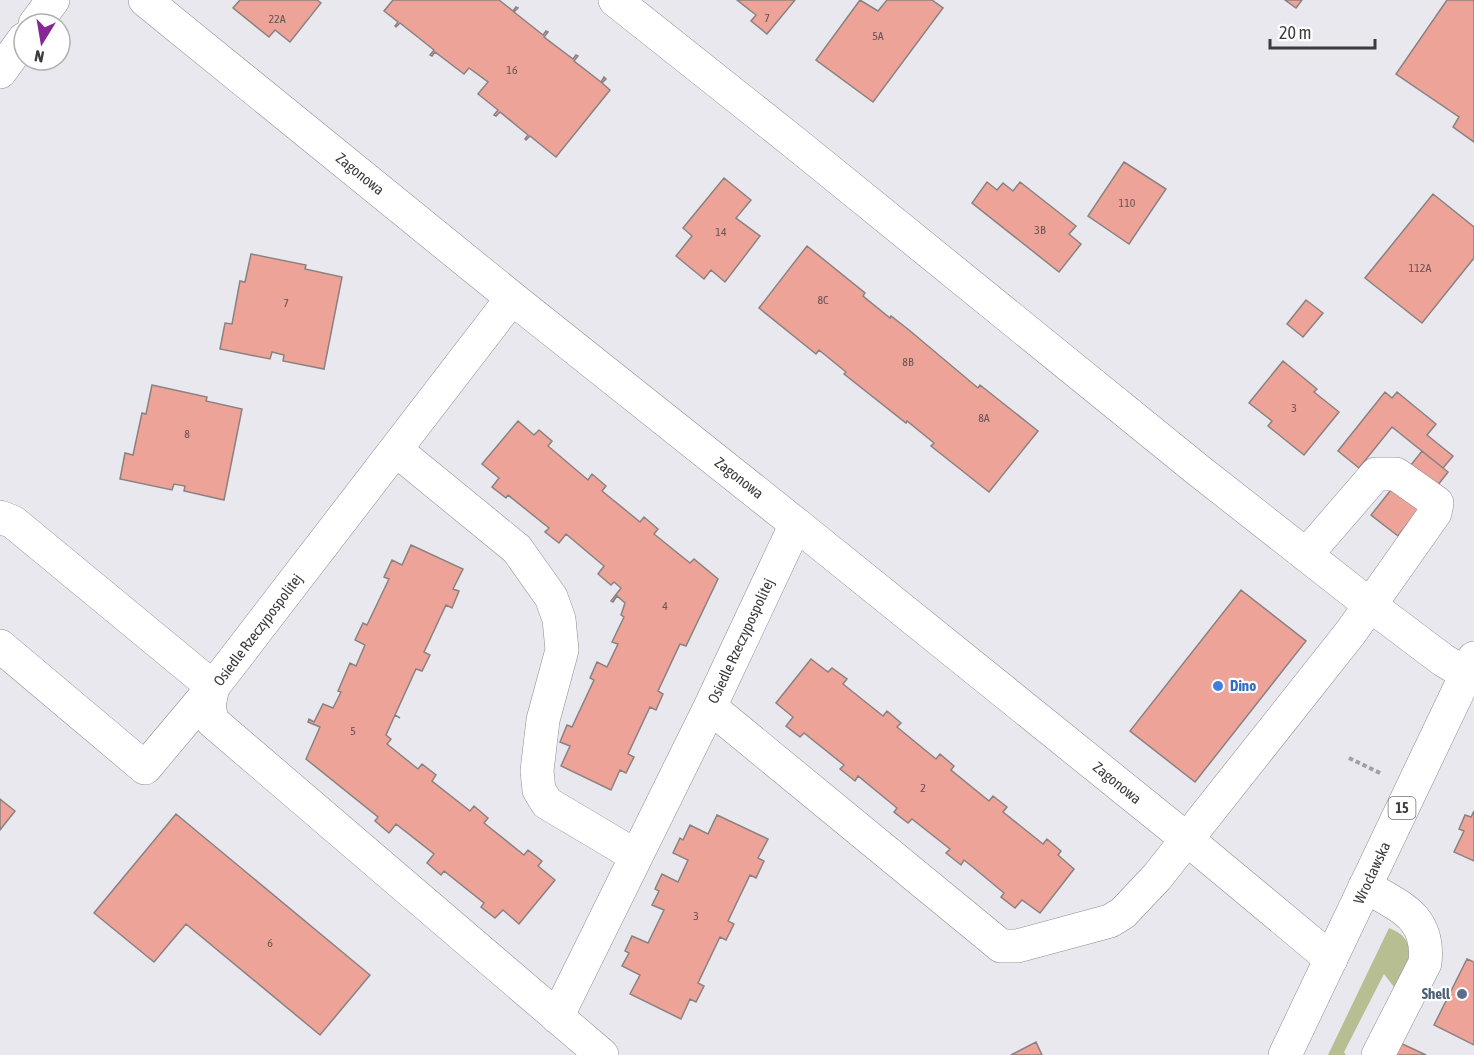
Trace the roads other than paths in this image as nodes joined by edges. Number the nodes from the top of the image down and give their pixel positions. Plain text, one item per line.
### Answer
1 (145, 0) edge
2 (615, 0) edge
3 (12, 56) edge
4 (0, 72) edge
5 (512, 298) junction
6 (396, 450) junction
7 (0, 517) edge
8 (796, 524) junction
9 (1306, 555) junction
10 (1370, 605) junction
11 (0, 646) edge
12 (1470, 666) edge
13 (213, 687) junction
14 (710, 707) junction
15 (1188, 840) junction
16 (636, 856) junction
17 (1365, 886) junction
18 (1331, 959) junction
19 (558, 1017) junction
20 (602, 1055) edge
21 (1285, 1055) edge
22 (1378, 1055) edge

1 - 5 street, Zagonowa
2 - 9 street
3 - 4 street
5 - 6 street, Osiedle Rzeczypospolitej
5 - 8 street, Zagonowa
6 - 13 street, Osiedle Rzeczypospolitej
6 - 16 street
7 - 13 street
8 - 14 street, Osiedle Rzeczypospolitej
8 - 15 street, Zagonowa
9 - 10 street
9 - 10 street
10 - 12 street
10 - 15 street
11 - 13 street
12 - 17 street, Wrocławska / 15
13 - 19 street, Osiedle Rzeczypospolitej
14 - 15 street
14 - 16 street, Osiedle Rzeczypospolitej
15 - 18 street, Zagonowa
16 - 19 street, Osiedle Rzeczypospolitej
17 - 18 street, Wrocławska / 15
17 - 22 street
18 - 21 street, Wrocławska / 15
19 - 20 street, Osiedle Rzeczypospolitej

